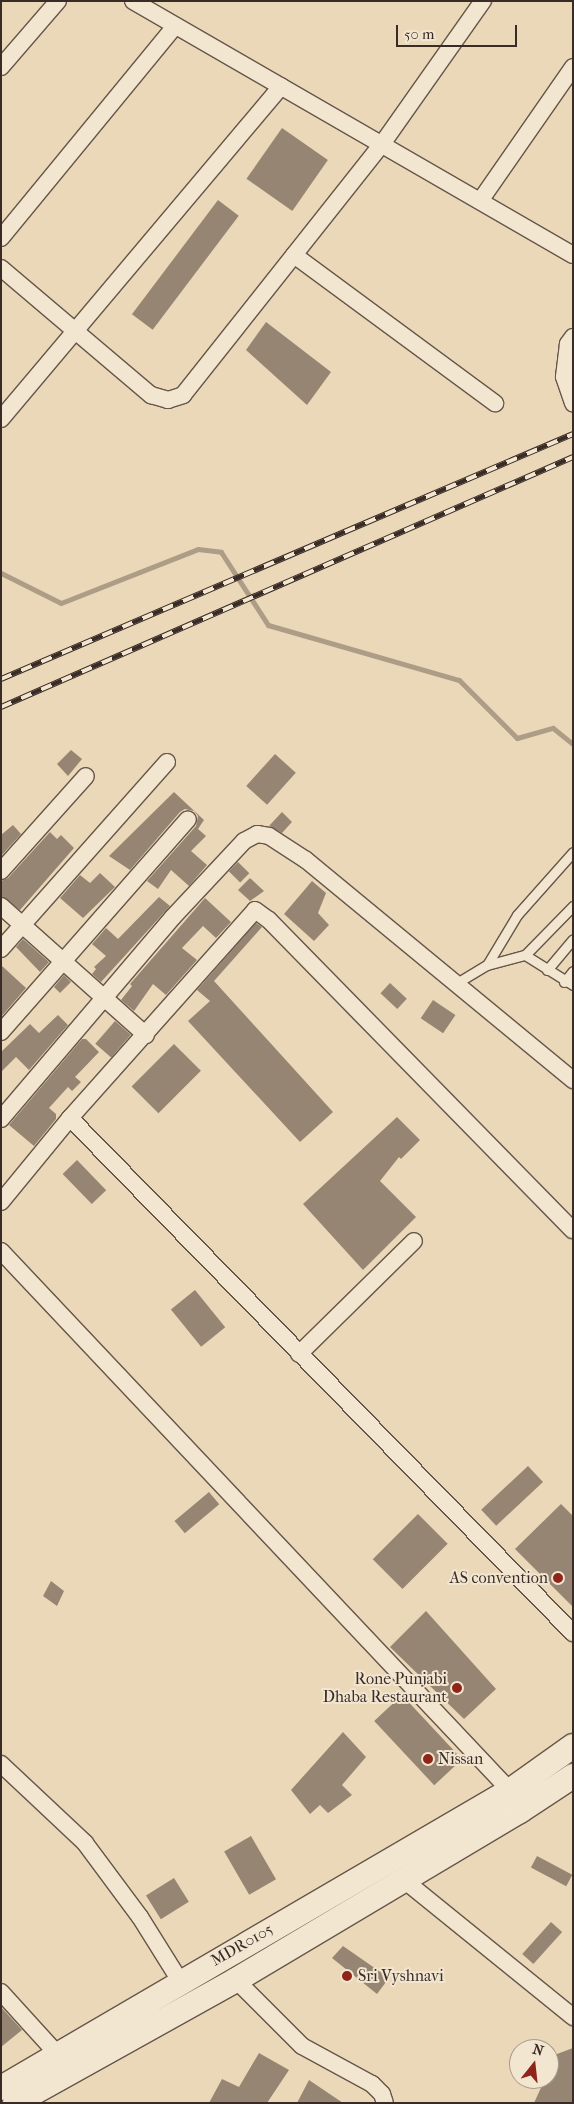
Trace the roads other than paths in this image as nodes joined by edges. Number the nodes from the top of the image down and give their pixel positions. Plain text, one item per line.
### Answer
1 (58, 1) edge
2 (133, 1) edge
3 (483, 1) edge
4 (152, 6) edge
5 (175, 26) junction
6 (1, 67) edge
7 (573, 67) edge
8 (281, 86) junction
9 (382, 144) junction
10 (480, 201) junction
11 (1, 238) edge
12 (573, 254) edge
13 (294, 255) junction
14 (1, 268) edge
15 (76, 330) junction
16 (573, 338) edge
17 (495, 403) dead end
18 (573, 403) edge
19 (1, 420) edge
20 (167, 762) dead end
21 (86, 776) dead end
22 (188, 819) dead end
23 (573, 852) edge
24 (1, 871) edge
25 (1, 906) edge
26 (573, 906) edge
27 (23, 926) junction
28 (573, 939) edge
29 (1, 949) edge
30 (525, 955) junction
31 (64, 963) junction
32 (487, 965) junction
33 (547, 970) junction
34 (573, 971) edge
35 (456, 984) junction
36 (568, 984) edge
37 (104, 999) junction
38 (1, 1032) edge
39 (146, 1035) junction
40 (573, 1080) edge
41 (4, 1109) edge
42 (70, 1118) junction
43 (1, 1202) edge
44 (573, 1230) edge
45 (414, 1241) dead end
46 (1, 1250) edge
47 (299, 1354) junction
48 (573, 1633) edge
49 (573, 1746) edge
50 (1, 1764) edge
51 (573, 1776) edge
52 (518, 1799) junction
53 (404, 1880) junction
54 (236, 1980) junction
55 (180, 1981) junction
56 (1, 1992) edge
57 (573, 2017) edge
58 (59, 2056) junction
59 (1, 2088) edge
60 (15, 2103) edge
61 (385, 2103) edge

1 - 6 street
2 - 4 street
3 - 9 street
4 - 5 street
5 - 8 street
5 - 11 street
7 - 10 street
8 - 9 street
8 - 15 street
9 - 10 street
9 - 13 street
10 - 12 street
13 - 15 street
13 - 17 street
14 - 15 street
15 - 19 street
16 - 18 street
20 - 27 street
21 - 24 street
22 - 31 street
23 - 32 lane
25 - 27 street
26 - 30 lane
27 - 29 street
27 - 31 street
28 - 33 lane
30 - 32 lane
30 - 33 lane
31 - 37 street
31 - 38 street
32 - 35 lane
33 - 36 lane
34 - 36 lane
35 - 37 street
35 - 40 street
37 - 39 street
37 - 41 street
39 - 42 street
39 - 44 street
42 - 43 street
42 - 47 street
45 - 47 street
46 - 52 street
47 - 48 street
49 - 52 main road, MDR0105
50 - 55 street
51 - 52 main road, MDR0105
52 - 53 main road, MDR0105
52 - 55 main road, MDR0105 / MDR0105
53 - 54 main road, MDR0105
53 - 57 street
54 - 60 main road, MDR0105
54 - 61 street
55 - 58 main road, MDR0105
56 - 58 street
58 - 59 main road, MDR0105

